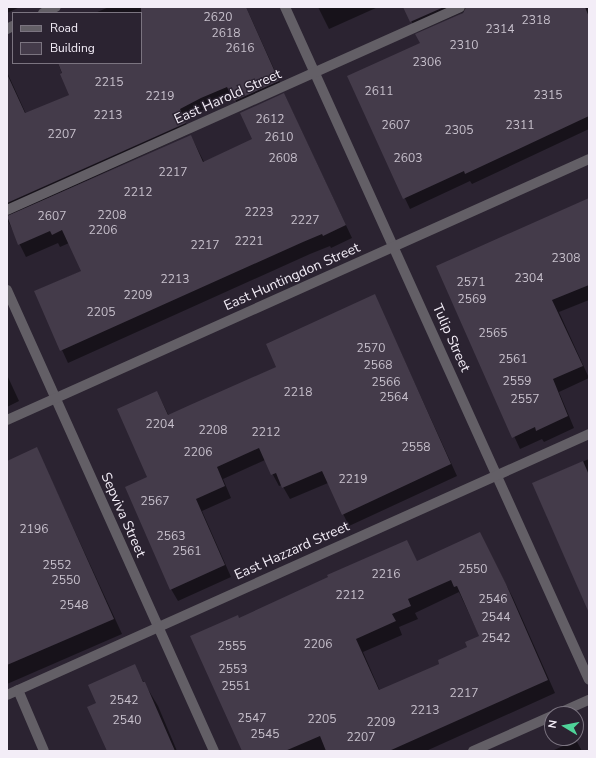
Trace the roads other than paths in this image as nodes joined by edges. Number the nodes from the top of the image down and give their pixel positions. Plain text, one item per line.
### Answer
1 (56, 7) edge
2 (285, 7) edge
3 (460, 7) edge
4 (45, 12) edge
5 (315, 73) junction
6 (589, 159) edge
7 (7, 210) edge
8 (395, 246) junction
9 (7, 290) edge
10 (56, 398) junction
11 (7, 420) edge
12 (589, 434) edge
13 (496, 475) junction
14 (158, 627) junction
15 (589, 680) edge
16 (18, 690) junction
17 (7, 695) edge
18 (589, 700) edge
19 (575, 706) edge
20 (544, 720) edge
21 (44, 751) edge
22 (214, 751) edge
23 (473, 751) edge

1 - 4 street
2 - 5 street, Tulip Street
3 - 5 street, East Harold Street
5 - 7 street, East Harold Street
5 - 8 street, Tulip Street
6 - 8 street, East Huntingdon Street
8 - 10 street, East Huntingdon Street
8 - 13 street, Tulip Street
9 - 10 street, Sepviva Street
10 - 11 street, East Huntingdon Street
10 - 14 street, Sepviva Street
12 - 13 street, East Hazzard Street
13 - 14 street, East Hazzard Street
13 - 15 street, Tulip Street
14 - 16 street, East Hazzard Street
14 - 22 street, Sepviva Street
16 - 17 street, East Hazzard Street
16 - 21 street
18 - 19 street
20 - 23 street

